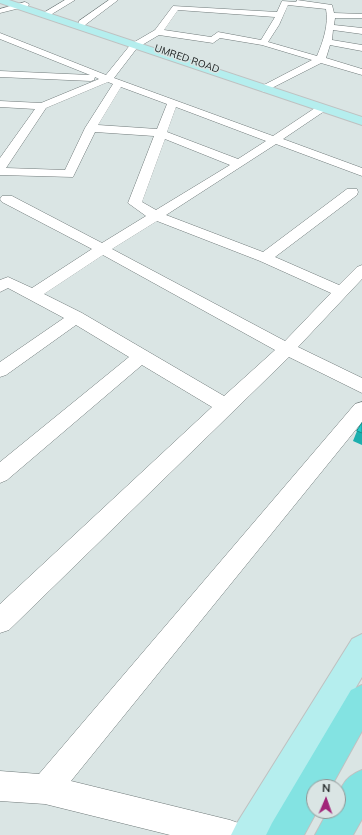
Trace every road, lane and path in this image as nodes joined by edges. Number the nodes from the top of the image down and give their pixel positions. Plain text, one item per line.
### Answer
1 (0, 0) edge
2 (71, 0) edge
3 (114, 0) edge
4 (300, 2) edge
5 (19, 4) edge
6 (343, 7) dead end
7 (0, 11) edge
8 (330, 11) junction
9 (237, 12) junction
10 (46, 14) junction
11 (279, 15) junction
12 (362, 16) edge
13 (82, 23) junction
14 (330, 27) junction
15 (362, 31) edge
16 (158, 32) junction
17 (218, 35) junction
18 (0, 36) edge
19 (326, 42) junction
20 (263, 43) junction
21 (136, 44) junction
22 (362, 48) edge
23 (321, 59) junction
24 (362, 72) edge
25 (0, 74) edge
26 (114, 81) junction
27 (266, 88) junction
28 (173, 102) junction
29 (0, 104) edge
30 (322, 108) junction
31 (40, 110) junction
32 (0, 112) edge
33 (362, 116) edge
34 (362, 121) edge
35 (91, 128) junction
36 (160, 133) junction
37 (6, 139) dead end
38 (19, 140) junction
39 (275, 140) junction
40 (239, 164) junction
41 (0, 167) edge
42 (0, 171) edge
43 (362, 172) edge
44 (352, 192) dead end
45 (7, 199) dead end
46 (155, 215) junction
47 (102, 249) junction
48 (265, 258) junction
49 (362, 270) edge
50 (3, 282) edge
51 (341, 292) junction
52 (33, 295) junction
53 (76, 317) junction
54 (287, 349) junction
55 (141, 356) junction
56 (0, 371) edge
57 (362, 386) edge
58 (225, 406) junction
59 (362, 409) edge
60 (0, 474) edge
61 (0, 621) edge
62 (362, 649) edge
63 (362, 702) edge
64 (0, 786) edge
65 (362, 787) edge
66 (45, 789) junction
67 (230, 835) edge
68 (249, 835) edge
69 (284, 835) edge
70 (333, 835) edge

1 - 5 main road
2 - 10 street
3 - 13 street
4 - 8 street
4 - 11 street
5 - 7 street
5 - 10 main road
6 - 8 street
8 - 12 street
8 - 14 street
9 - 11 street
9 - 16 street
9 - 17 street
10 - 13 main road, UMRED ROAD
10 - 21 main road
11 - 20 street
13 - 21 main road, UMRED ROAD
14 - 15 street
14 - 19 street
16 - 17 street
16 - 21 street
17 - 20 street
18 - 26 street
19 - 22 street
19 - 23 street
20 - 23 street
21 - 26 street
21 - 27 main road
23 - 24 street
23 - 27 street
25 - 26 street
26 - 28 street
26 - 31 street
26 - 35 street
27 - 30 main road
27 - 33 main road
28 - 36 street
28 - 39 street
29 - 31 street
30 - 34 main road
30 - 39 street
31 - 32 street
31 - 38 street
35 - 36 street
35 - 42 street
36 - 40 street
36 - 46 street
37 - 38 street
38 - 41 street
39 - 40 street
39 - 43 street
40 - 46 street
44 - 48 street
45 - 47 street
46 - 47 street
46 - 48 street
47 - 52 street
47 - 54 street
48 - 51 street
49 - 51 street
50 - 52 street
51 - 54 street
52 - 53 street
53 - 55 street
53 - 56 street
54 - 57 street
54 - 58 street
55 - 58 street
55 - 60 street
58 - 61 street
59 - 66 street
62 - 68 main road
63 - 69 highway
64 - 66 street
65 - 70 highway
66 - 67 street

